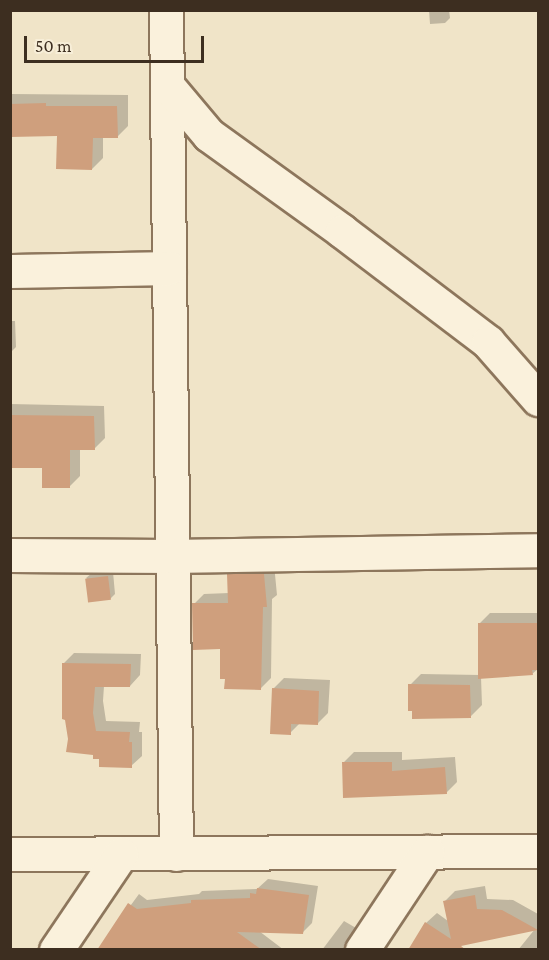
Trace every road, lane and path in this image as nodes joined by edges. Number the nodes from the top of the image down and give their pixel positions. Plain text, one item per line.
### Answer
1 (166, 10) edge
2 (166, 85) junction
3 (169, 268) junction
4 (10, 271) edge
5 (538, 399) edge
6 (538, 550) edge
7 (10, 555) edge
8 (170, 556) junction
9 (538, 851) edge
10 (427, 852) junction
11 (10, 854) edge
12 (121, 854) junction
13 (176, 854) junction
14 (56, 950) edge
15 (362, 950) edge

1 - 2 street
2 - 3 street
2 - 5 street
3 - 4 street
3 - 8 street
6 - 8 street
7 - 8 street
8 - 13 street
9 - 10 street
10 - 13 street
10 - 15 street
11 - 12 street
12 - 13 street
12 - 14 street

